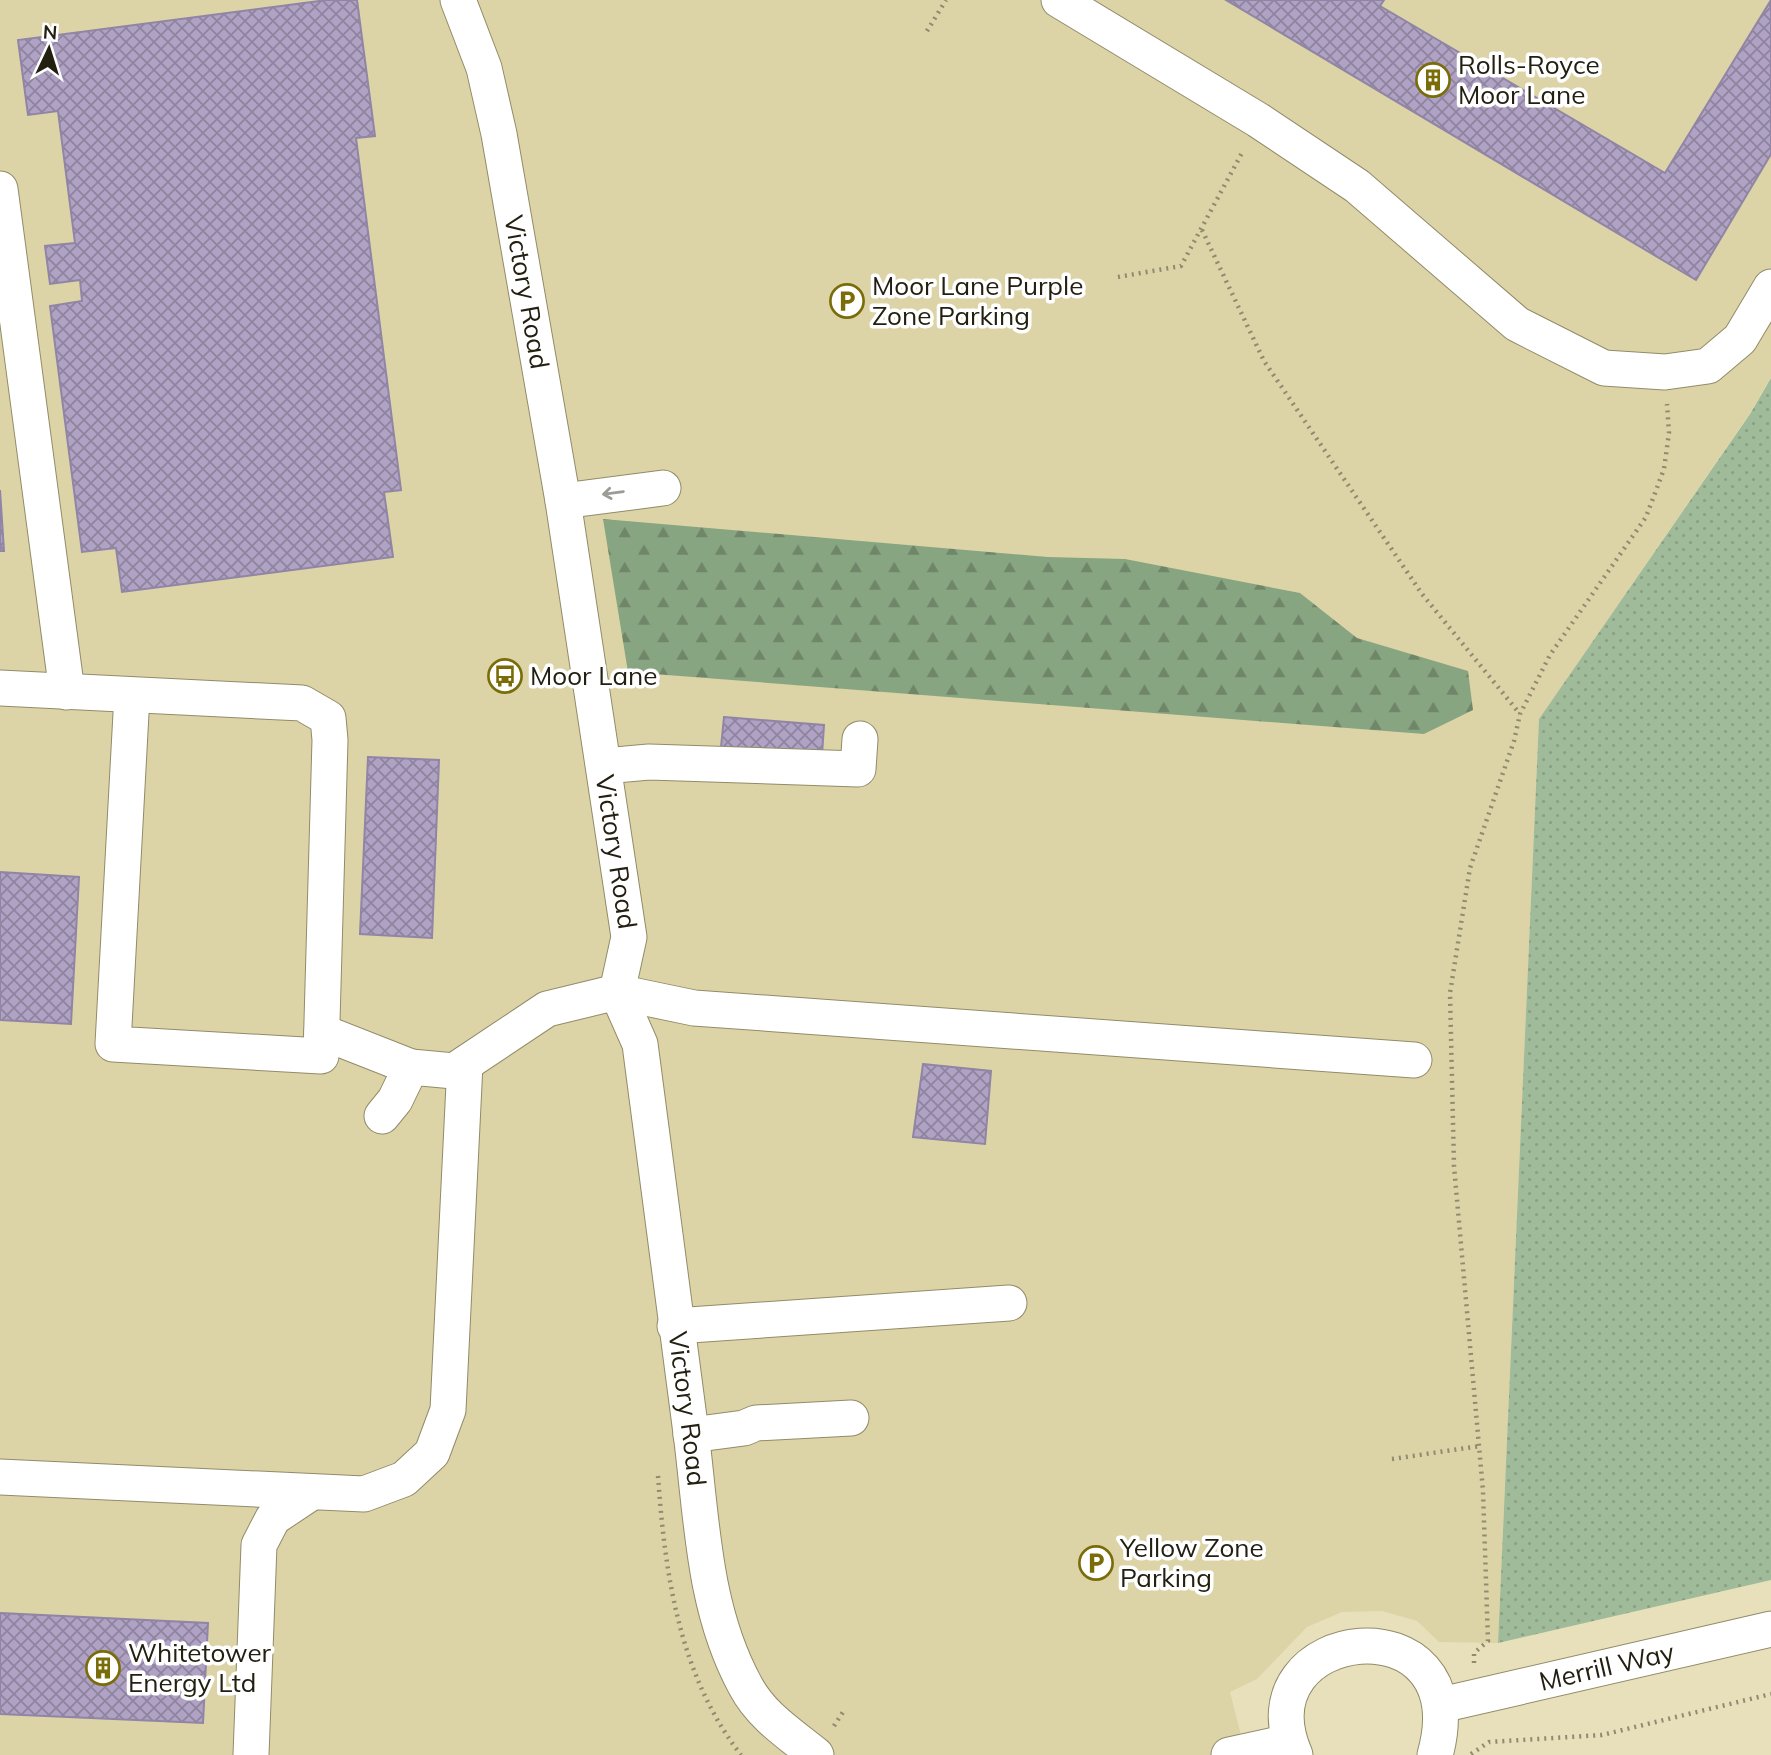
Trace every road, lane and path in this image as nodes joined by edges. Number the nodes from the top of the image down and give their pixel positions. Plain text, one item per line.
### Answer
1 (458, 0) edge
2 (946, 0) edge
3 (1059, 0) edge
4 (927, 31) dead end
5 (1258, 120) junction
6 (0, 189) edge
7 (1202, 230) junction
8 (1118, 277) dead end
9 (1771, 287) edge
10 (1665, 372) junction
11 (663, 488) dead end
12 (563, 500) junction
13 (0, 688) edge
14 (67, 692) junction
15 (132, 695) junction
16 (1520, 714) junction
17 (860, 739) dead end
18 (604, 766) junction
19 (617, 992) junction
20 (321, 1032) junction
21 (1414, 1060) dead end
22 (465, 1064) junction
23 (411, 1067) junction
24 (382, 1116) dead end
25 (1009, 1303) dead end
26 (675, 1326) junction
27 (851, 1418) dead end
28 (691, 1435) junction
29 (1480, 1446) junction
30 (1392, 1459) dead end
31 (0, 1478) edge
32 (312, 1492) junction
33 (1771, 1629) edge
34 (1771, 1694) edge
35 (1456, 1700) junction
36 (1292, 1748) edge
37 (251, 1755) edge
38 (816, 1755) edge
39 (1229, 1755) edge
40 (1435, 1755) edge
41 (1470, 1755) edge

1 - 12 street, Victory Road
2 - 4 path
3 - 5 street
5 - 7 path
5 - 10 street
6 - 14 street
7 - 8 path
7 - 16 path
9 - 10 street
10 - 16 path
11 -> 12 street
12 - 18 street, Victory Road
13 - 14 street
14 - 15 street
15 - 20 street
15 - 20 street
16 - 29 path
17 - 18 street
18 - 19 street, Victory Road
19 - 21 street
19 - 22 street
19 - 26 street, Victory Road
20 - 23 street
22 - 23 street
22 - 32 street
23 - 24 street
25 - 26 street
26 - 28 street, Victory Road
27 - 28 street
28 - 38 street, Victory Road
29 - 30 path
29 - 35 path
31 - 32 street
32 - 37 street
33 - 35 street, Merrill Way
34 - 41 path
35 - 36 street
35 - 40 street
36 - 39 street

